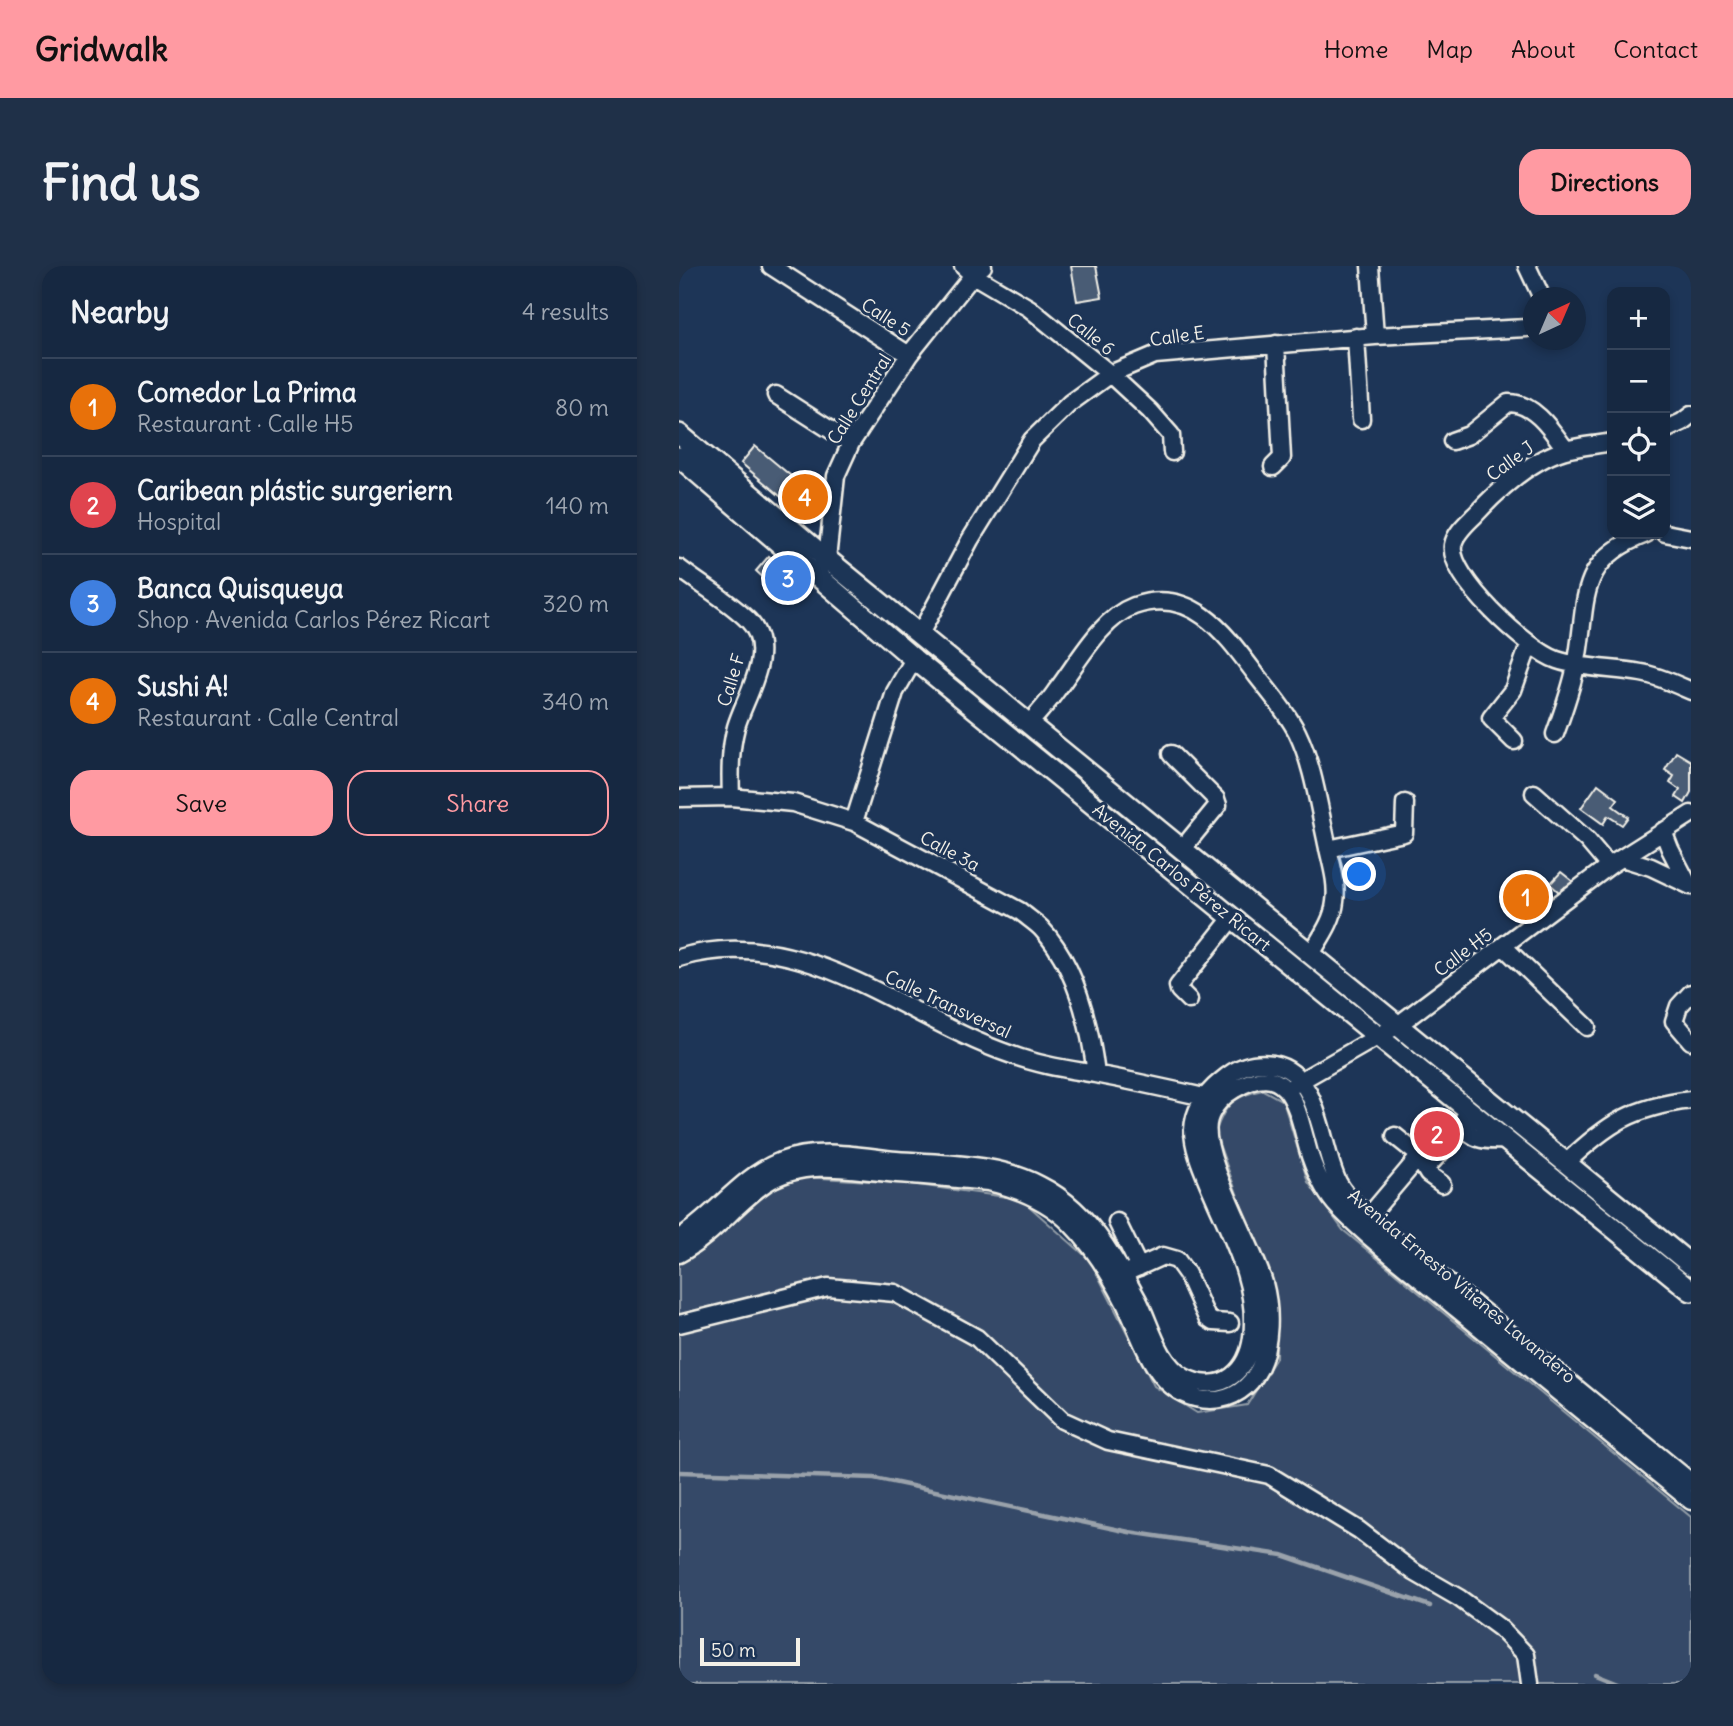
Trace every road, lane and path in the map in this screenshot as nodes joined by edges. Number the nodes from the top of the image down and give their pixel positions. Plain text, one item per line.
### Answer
1 (771, 266) edge
2 (1370, 266) edge
3 (1527, 266) edge
4 (973, 269) edge
5 (1537, 287) edge
6 (1523, 328) edge
7 (1375, 336) junction
8 (1356, 337) junction
9 (1276, 344) junction
10 (909, 355) junction
11 (1110, 374) junction
12 (776, 396) dead end
13 (1691, 415) edge
14 (1361, 419) dead end
15 (1670, 428) edge
16 (679, 434) edge
17 (1452, 441) dead end
18 (851, 443) junction
19 (1607, 443) edge
20 (1566, 450) junction
21 (1172, 452) dead end
22 (679, 457) edge
23 (1273, 467) dead end
24 (1670, 534) edge
25 (1691, 538) edge
26 (1632, 539) edge
27 (821, 567) junction
28 (679, 568) edge
29 (920, 635) junction
30 (1529, 645) junction
31 (914, 659) junction
32 (1576, 665) junction
33 (1691, 691) edge
34 (1029, 724) junction
35 (1555, 734) dead end
36 (1514, 741) dead end
37 (1171, 754) dead end
38 (1534, 793) dead end
39 (731, 797) junction
40 (679, 798) edge
41 (1405, 803) dead end
42 (1691, 814) edge
43 (854, 822) junction
44 (1663, 831) junction
45 (1182, 849) junction
46 (1328, 849) junction
47 (1616, 862) junction
48 (1690, 885) edge
49 (1232, 918) junction
50 (1503, 946) junction
51 (1311, 954) junction
52 (679, 958) edge
53 (1691, 993) edge
54 (1189, 1000) dead end
55 (1398, 1025) junction
56 (1587, 1027) dead end
57 (1376, 1036) junction
58 (1691, 1041) edge
59 (1096, 1074) junction
60 (1301, 1079) junction
61 (1287, 1090) junction
62 (1204, 1097) junction
63 (1691, 1100) edge
64 (1465, 1117) junction
65 (1446, 1125) dead end
66 (1200, 1133) junction
67 (1395, 1136) dead end
68 (1420, 1156) junction
69 (820, 1161) junction
70 (1566, 1163) junction
71 (1442, 1184) dead end
72 (1369, 1216) junction
73 (1118, 1222) dead end
74 (679, 1238) edge
75 (679, 1254) edge
76 (1691, 1265) edge
77 (1139, 1267) junction
78 (1123, 1274) junction
79 (1691, 1291) edge
80 (1230, 1323) dead end
81 (679, 1324) edge
82 (1691, 1482) edge
83 (1691, 1501) edge
84 (1530, 1684) edge

1 - 10 street, Calle 5
2 - 7 street
3 - 5 street
4 - 10 street, Calle Central
4 - 11 street, Calle 6
6 - 7 street, Calle E
7 - 8 street, Calle E
8 - 9 street, Calle E
8 - 14 street
9 - 11 street, Calle E
9 - 23 street
10 - 18 street, Calle Central
11 - 21 street, Calle 6
11 - 29 street, Calle E
12 - 18 street
13 - 15 street
16 - 27 main road, Avenida Carlos Pérez Ricart
17 - 20 street
18 - 27 street, Calle Central
19 - 20 street, Calle J
20 - 30 street, Calle J
22 - 27 main road, Avenida Carlos Pérez Ricart
24 - 25 street
26 - 32 street
27 - 29 main road, Avenida Carlos Pérez Ricart
27 - 31 main road, Avenida Carlos Pérez Ricart
28 - 39 street, Calle F
29 - 34 main road, Avenida Carlos Pérez Ricart
30 - 32 street
30 - 36 street
31 - 43 street
31 - 49 main road, Avenida Carlos Pérez Ricart
32 - 33 street
32 - 35 street
34 - 45 main road, Avenida Carlos Pérez Ricart
34 - 46 street
37 - 45 street
38 - 47 street
39 - 40 street, Calle 3a
39 - 43 street, Calle 3a
41 - 46 street
42 - 44 street, Calle H5
43 - 59 street, Calle 3a
44 - 47 street, Calle H5
44 - 48 street
45 - 51 main road, Avenida Carlos Pérez Ricart
46 - 51 street
47 - 48 street
47 - 50 street, Calle H5
49 - 54 street
49 - 57 main road, Avenida Carlos Pérez Ricart
50 - 55 street, Calle H5
50 - 56 street
51 - 55 main road, Avenida Carlos Pérez Ricart
52 - 59 street, Calle Transversal
53 - 58 street
55 - 57 street, Calle H5
55 - 70 main road, Avenida Carlos Pérez Ricart
57 - 60 street, Calle H5
57 - 64 main road, Avenida Carlos Pérez Ricart
59 - 62 street, Calle Transversal
60 - 61 street, Calle H5
60 - 62 street
60 - 72 street, Avenida Ernesto Vitienes Lavandero
61 - 66 street
61 - 83 street, Avenida Ernesto Vitienes Lavandero
62 - 66 street
63 - 70 street
64 - 71 street
64 - 79 main road, Avenida Carlos Pérez Ricart
65 - 68 street
66 - 69 street
66 - 78 street
67 - 68 street
68 - 72 street
69 - 74 street
69 - 75 street
69 - 78 street
70 - 76 main road, Avenida Carlos Pérez Ricart
72 - 82 street, Avenida Ernesto Vitienes Lavandero
73 - 77 street
77 - 78 street
77 - 80 street
81 - 84 street

